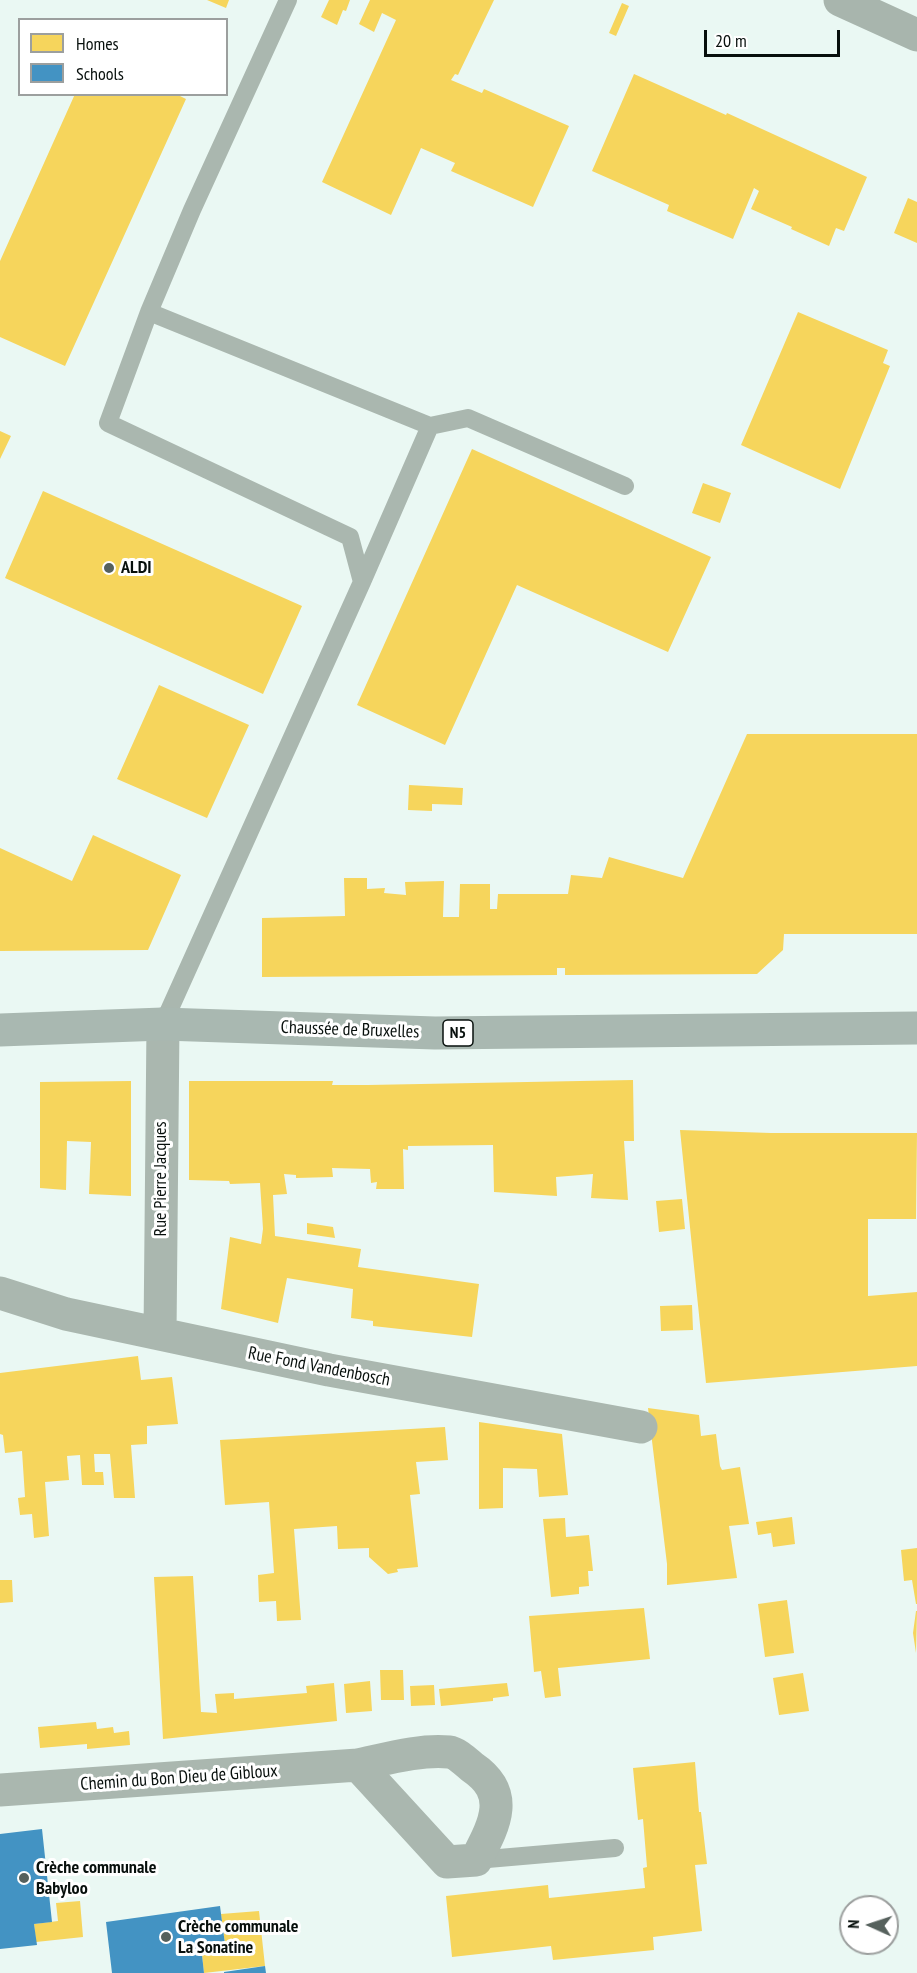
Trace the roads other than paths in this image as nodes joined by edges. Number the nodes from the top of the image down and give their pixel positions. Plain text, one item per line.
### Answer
1 (288, 0) edge
2 (840, 0) edge
3 (917, 34) edge
4 (149, 312) junction
5 (430, 426) junction
6 (625, 486) dead end
7 (362, 582) junction
8 (163, 1024) junction
9 (917, 1028) edge
10 (0, 1030) edge
11 (0, 1293) edge
12 (160, 1334) junction
13 (641, 1427) dead end
14 (358, 1765) junction
15 (0, 1790) edge
16 (615, 1848) dead end
17 (477, 1860) junction

1 - 4 lane
2 - 3 main road
4 - 5 lane
4 - 7 lane
5 - 6 lane
5 - 7 lane
7 - 8 lane
8 - 9 main road, Chaussée de Bruxelles / N5
8 - 10 main road, Chaussée de Bruxelles / N5
8 - 12 street, Rue Pierre Jacques
11 - 12 street, Rue Fond Vandenbosch
12 - 13 street, Rue Fond Vandenbosch
14 - 15 street, Chemin du Bon Dieu de Gibloux
14 - 17 street
14 - 17 street, Chemin du Bon Dieu de Gibloux
16 - 17 lane

